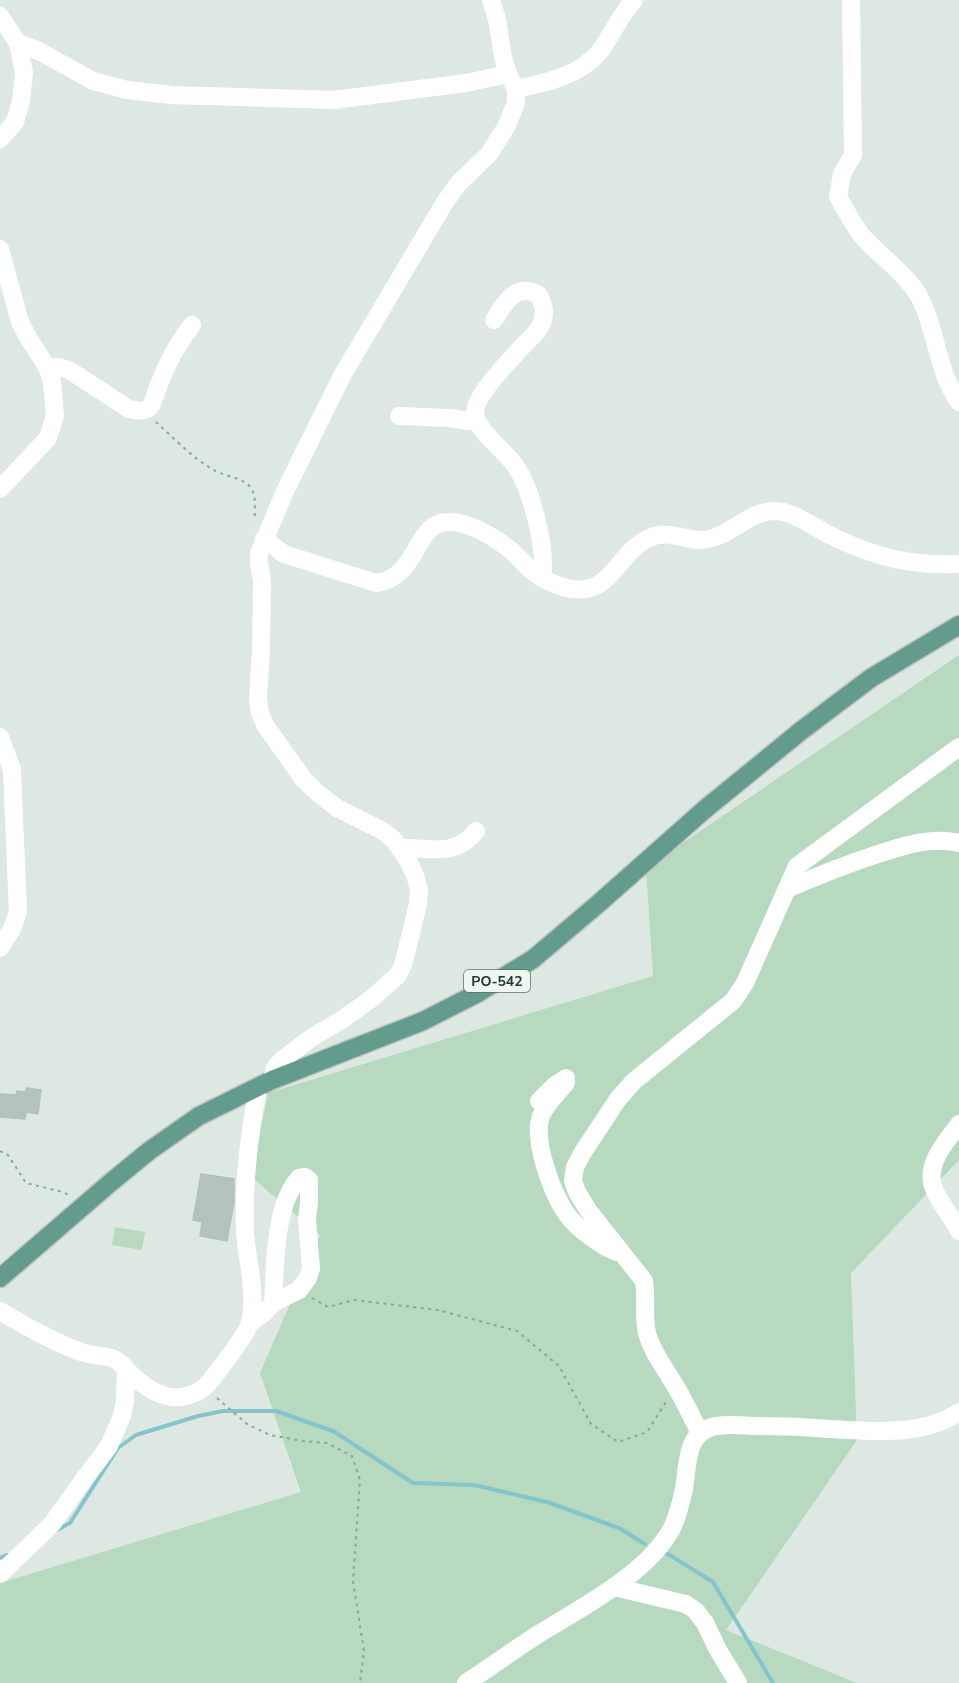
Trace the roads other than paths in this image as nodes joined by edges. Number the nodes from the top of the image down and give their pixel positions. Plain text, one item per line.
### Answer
1 (491, 0) edge
2 (632, 0) edge
3 (851, 0) edge
4 (0, 16) edge
5 (18, 43) junction
6 (512, 82) junction
7 (0, 139) edge
8 (0, 249) edge
9 (494, 320) dead end
10 (192, 325) dead end
11 (47, 367) junction
12 (959, 402) edge
13 (399, 416) dead end
14 (475, 419) junction
15 (0, 489) edge
16 (260, 532) junction
17 (959, 564) edge
18 (542, 578) junction
19 (959, 625) edge
20 (0, 737) edge
21 (959, 747) edge
22 (476, 831) dead end
23 (959, 843) edge
24 (400, 848) junction
25 (787, 889) junction
26 (0, 948) edge
27 (265, 1083) junction
28 (539, 1101) dead end
29 (959, 1125) edge
30 (959, 1231) edge
31 (622, 1255) junction
32 (0, 1278) edge
33 (273, 1304) junction
34 (0, 1311) edge
35 (250, 1323) junction
36 (126, 1369) junction
37 (959, 1412) edge
38 (700, 1433) junction
39 (0, 1574) edge
40 (614, 1587) junction
41 (466, 1683) edge
42 (738, 1683) edge

1 - 6 street
2 - 6 street
3 - 12 street
4 - 5 street
5 - 6 street
5 - 7 street
6 - 16 street
8 - 11 street
9 - 14 street
10 - 11 street
11 - 15 street
13 - 14 street
14 - 18 street
16 - 18 street
16 - 24 street
17 - 18 street
19 - 27 main road, PO-542
20 - 26 street
21 - 25 street
22 - 24 street
23 - 25 street
24 - 27 street
25 - 31 street
27 - 32 main road, PO-542
27 - 35 street
28 - 31 street
29 - 30 street
31 - 38 street
33 - 33 street
33 - 35 street
34 - 36 street
35 - 36 street
36 - 39 street
37 - 38 street
38 - 40 street
40 - 41 street
40 - 42 street

